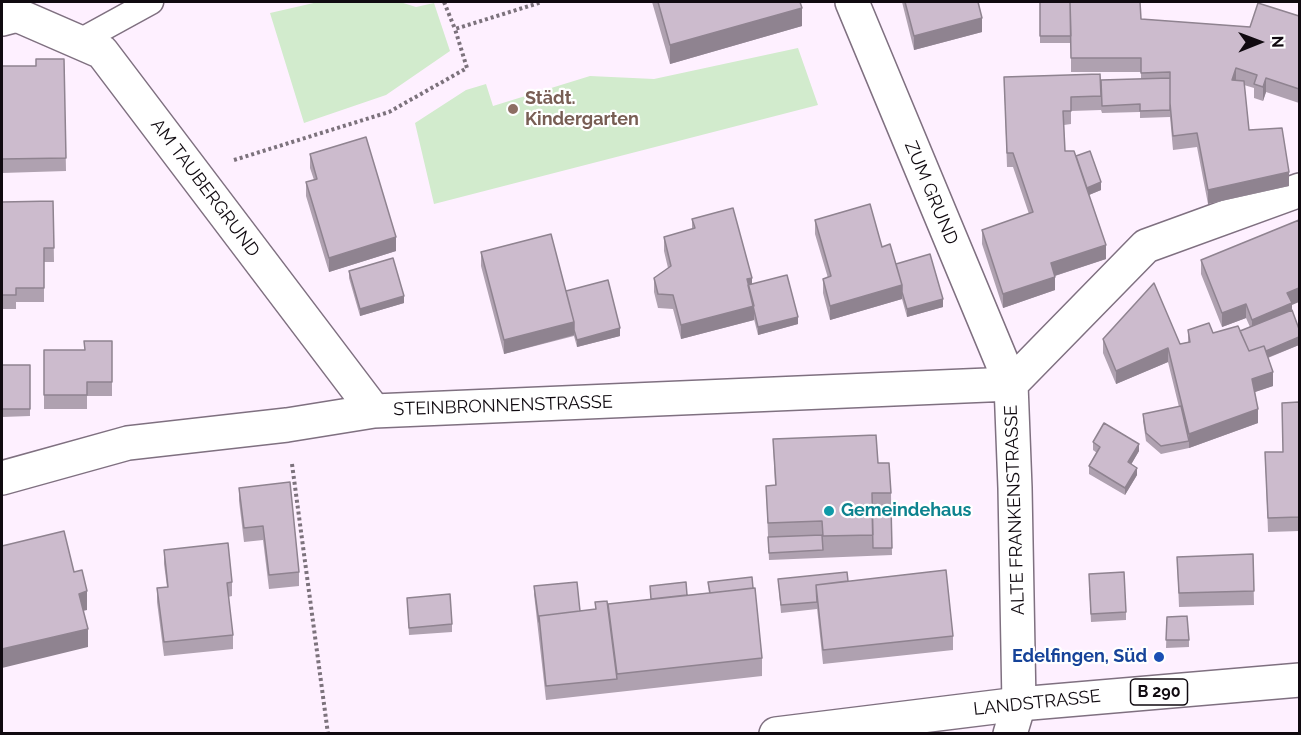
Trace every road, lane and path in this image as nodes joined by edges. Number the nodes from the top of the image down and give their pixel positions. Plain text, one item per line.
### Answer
1 (151, 2) edge
2 (444, 2) edge
3 (542, 2) edge
4 (852, 2) edge
5 (2, 19) edge
6 (455, 29) junction
7 (78, 42) junction
8 (193, 172) junction
9 (1299, 190) edge
10 (1011, 384) junction
11 (374, 411) junction
12 (287, 425) junction
13 (2, 478) edge
14 (1299, 680) edge
15 (1015, 719) edge
16 (328, 734) edge
17 (776, 734) edge

1 - 7 lane
2 - 6 path
3 - 6 path
4 - 10 street, ZUM GRUND
5 - 7 street, AM TAUBERGRUND
6 - 8 path
7 - 8 street, AM TAUBERGRUND
8 - 11 street, AM TAUBERGRUND
9 - 10 street, ALTE FRANKENSTRASSE
10 - 11 street, STEINBRONNENSTRASSE
10 - 15 street, ALTE FRANKENSTRASSE
11 - 12 street, STEINBRONNENSTRASSE
12 - 13 street, STEINBRONNENSTRASSE
12 - 16 path
14 - 15 street, LANDSTRASSE / B 290
15 - 17 street, LANDSTRASSE / B 290

